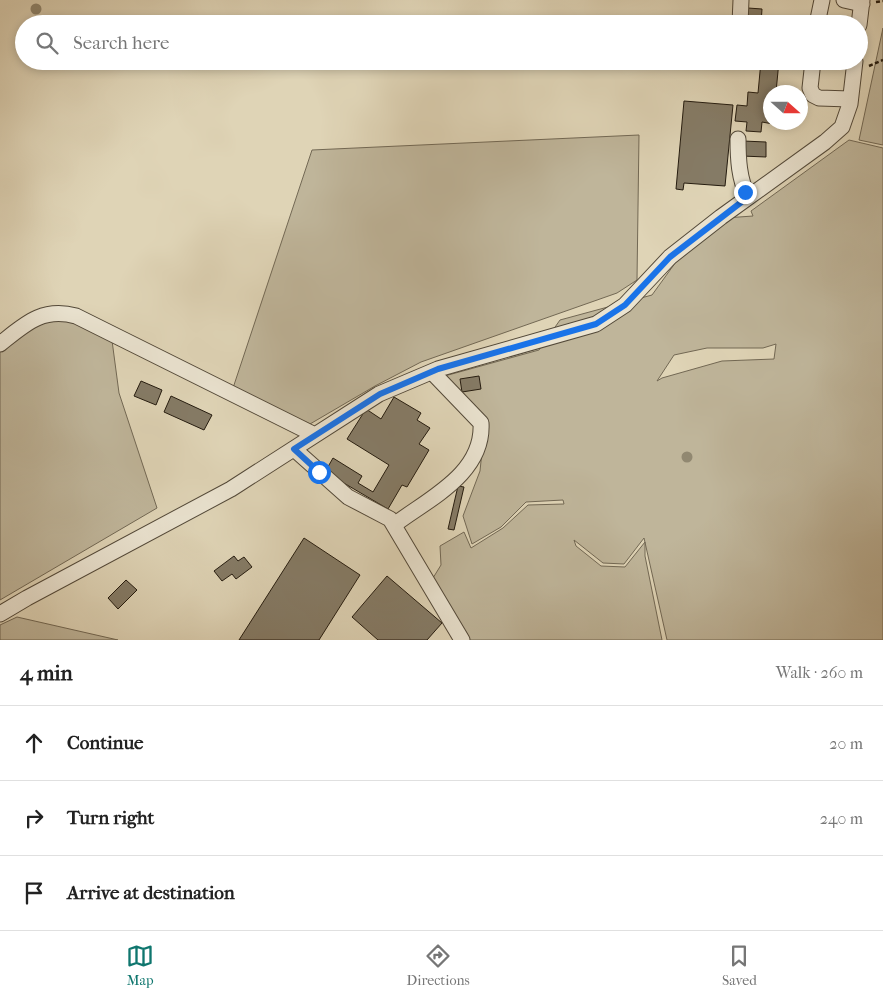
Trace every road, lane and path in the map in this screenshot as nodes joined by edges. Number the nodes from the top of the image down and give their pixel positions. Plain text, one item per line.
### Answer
1 (741, 0) edge
2 (822, 0) edge
3 (844, 0) edge
4 (862, 2) edge
5 (740, 15) edge
6 (819, 15) edge
7 (860, 15) edge
8 (812, 70) edge
9 (854, 70) edge
10 (850, 99) junction
11 (738, 139) dead end
12 (748, 197) junction
13 (0, 344) edge
14 (432, 372) junction
15 (315, 436) junction
16 (294, 449) junction
17 (394, 525) junction
18 (0, 614) edge
19 (462, 640) edge

1 - 5 street
2 - 6 street
3 - 4 street
4 - 7 street
8 - 10 street
9 - 10 street
10 - 12 street
11 - 12 street
12 - 14 street
13 - 15 street
14 - 15 street
14 - 17 street
15 - 16 street
16 - 17 street
16 - 18 street
17 - 19 street

